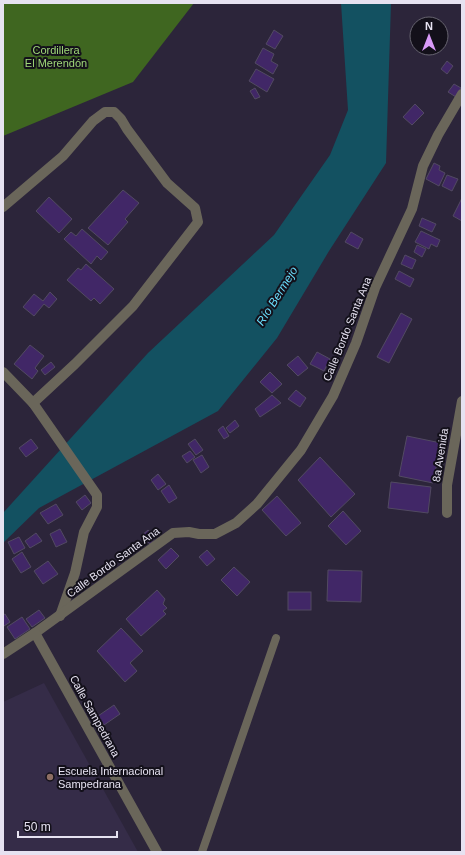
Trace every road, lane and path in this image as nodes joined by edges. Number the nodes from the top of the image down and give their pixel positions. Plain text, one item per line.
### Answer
1 (462, 94) edge
2 (3, 207) edge
3 (3, 372) edge
4 (462, 401) edge
5 (33, 402) junction
6 (447, 513) dead end
7 (60, 616) junction
8 (35, 633) junction
9 (276, 638) dead end
10 (3, 654) edge
11 (157, 852) edge
12 (202, 852) edge

1 - 7 street, Calle Bordo Santa Ana
2 - 5 street
3 - 5 street
4 - 6 street, 8a Avenida
5 - 7 street
7 - 8 street, Calle Bordo Santa Ana
8 - 10 street, Calle Bordo Santa Ana
8 - 11 street, Calle Sampedrana
9 - 12 lane

